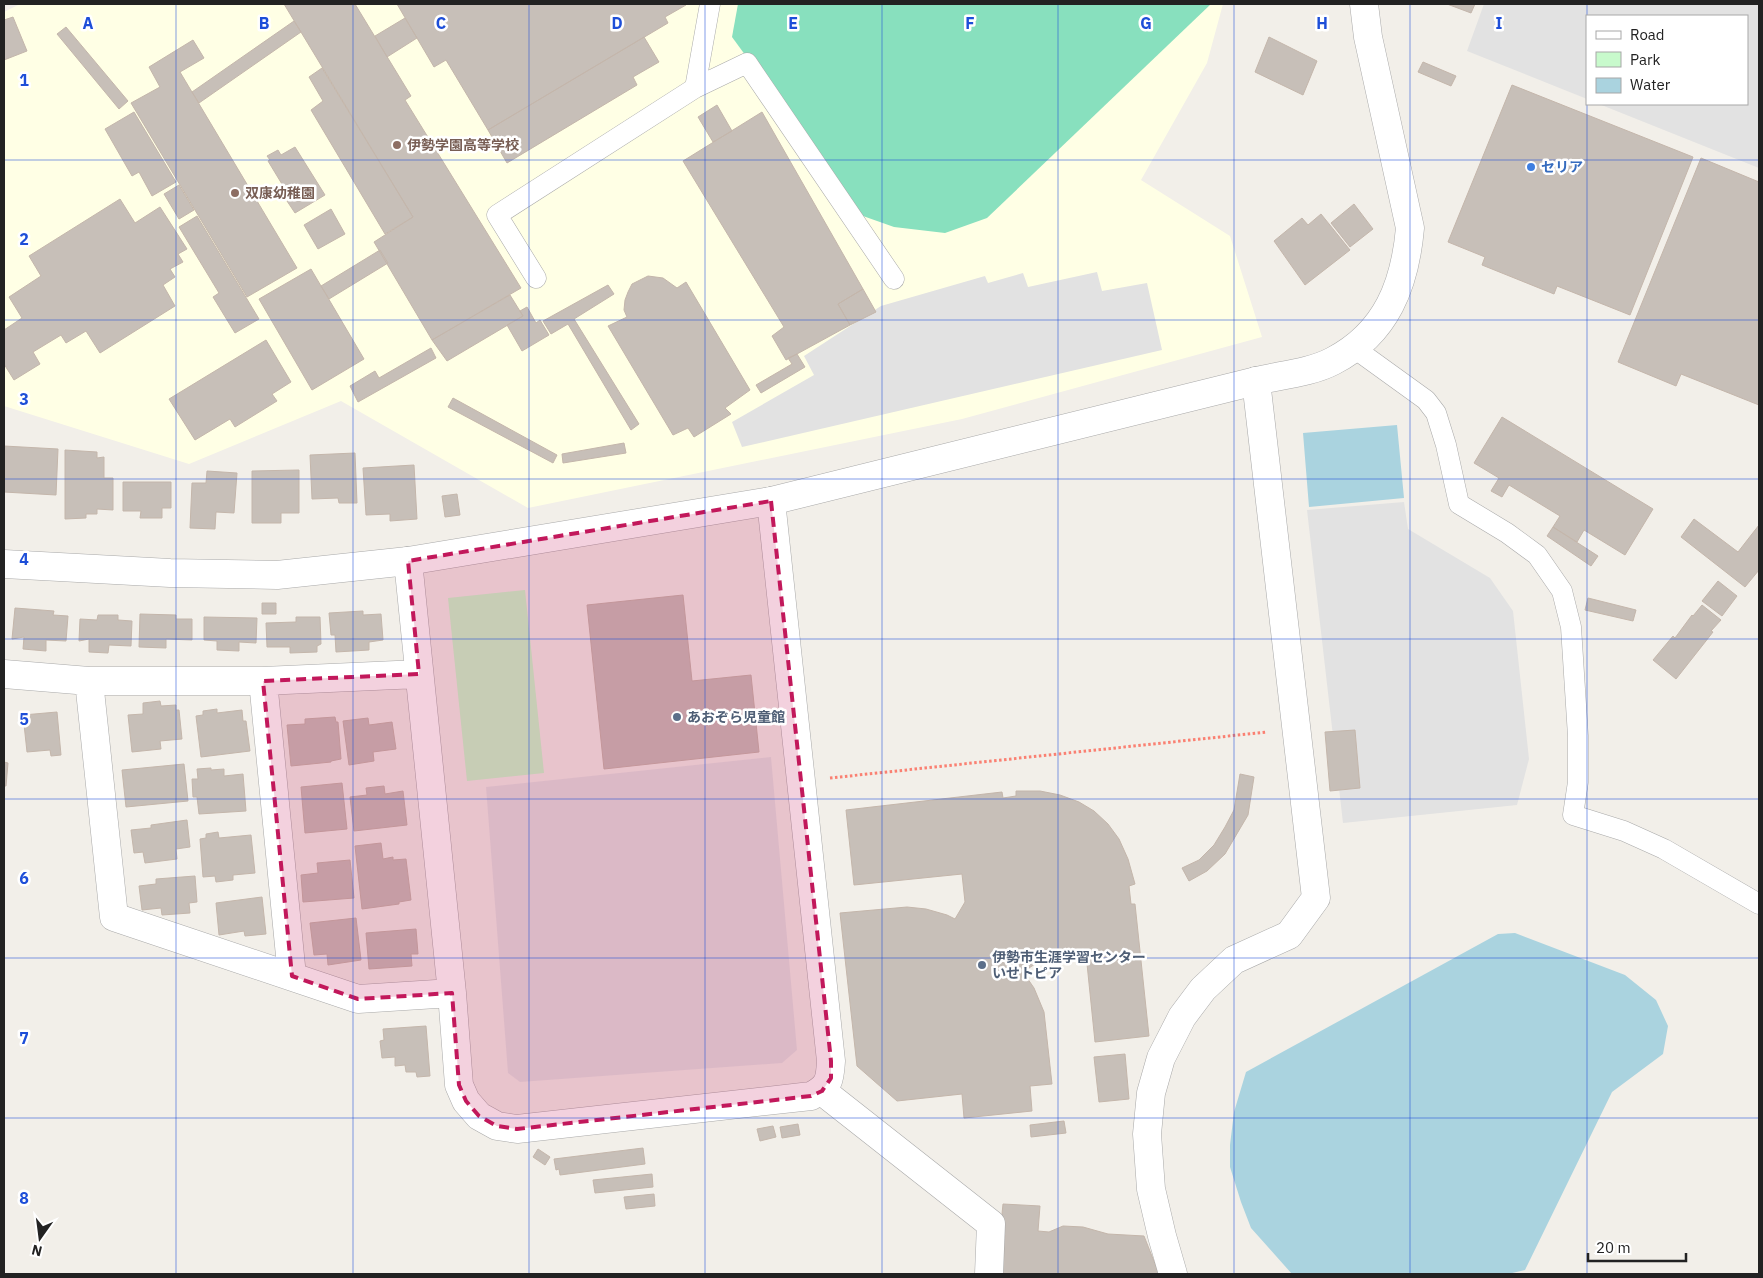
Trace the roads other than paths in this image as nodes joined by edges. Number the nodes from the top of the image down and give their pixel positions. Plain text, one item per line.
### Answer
1 (710, 4) edge
2 (1364, 4) edge
3 (695, 88) junction
4 (536, 278) dead end
5 (894, 279) dead end
6 (1354, 348) junction
7 (1256, 381) junction
8 (771, 501) junction
9 (408, 561) junction
10 (4, 564) edge
11 (4, 674) edge
12 (419, 674) junction
13 (90, 681) junction
14 (263, 682) junction
15 (1759, 904) edge
16 (292, 976) junction
17 (452, 993) junction
18 (822, 1090) junction
19 (989, 1274) edge
20 (1173, 1274) edge

1 - 3 lane
2 - 6 street
3 - 4 lane
3 - 5 lane
6 - 7 street
6 - 15 lane
7 - 8 street
7 - 20 street
8 - 9 street
8 - 18 street
9 - 10 street
9 - 12 street
11 - 13 street
12 - 14 street
12 - 17 street
13 - 14 street
13 - 16 street
14 - 16 street
16 - 17 street
17 - 18 street
18 - 19 street

